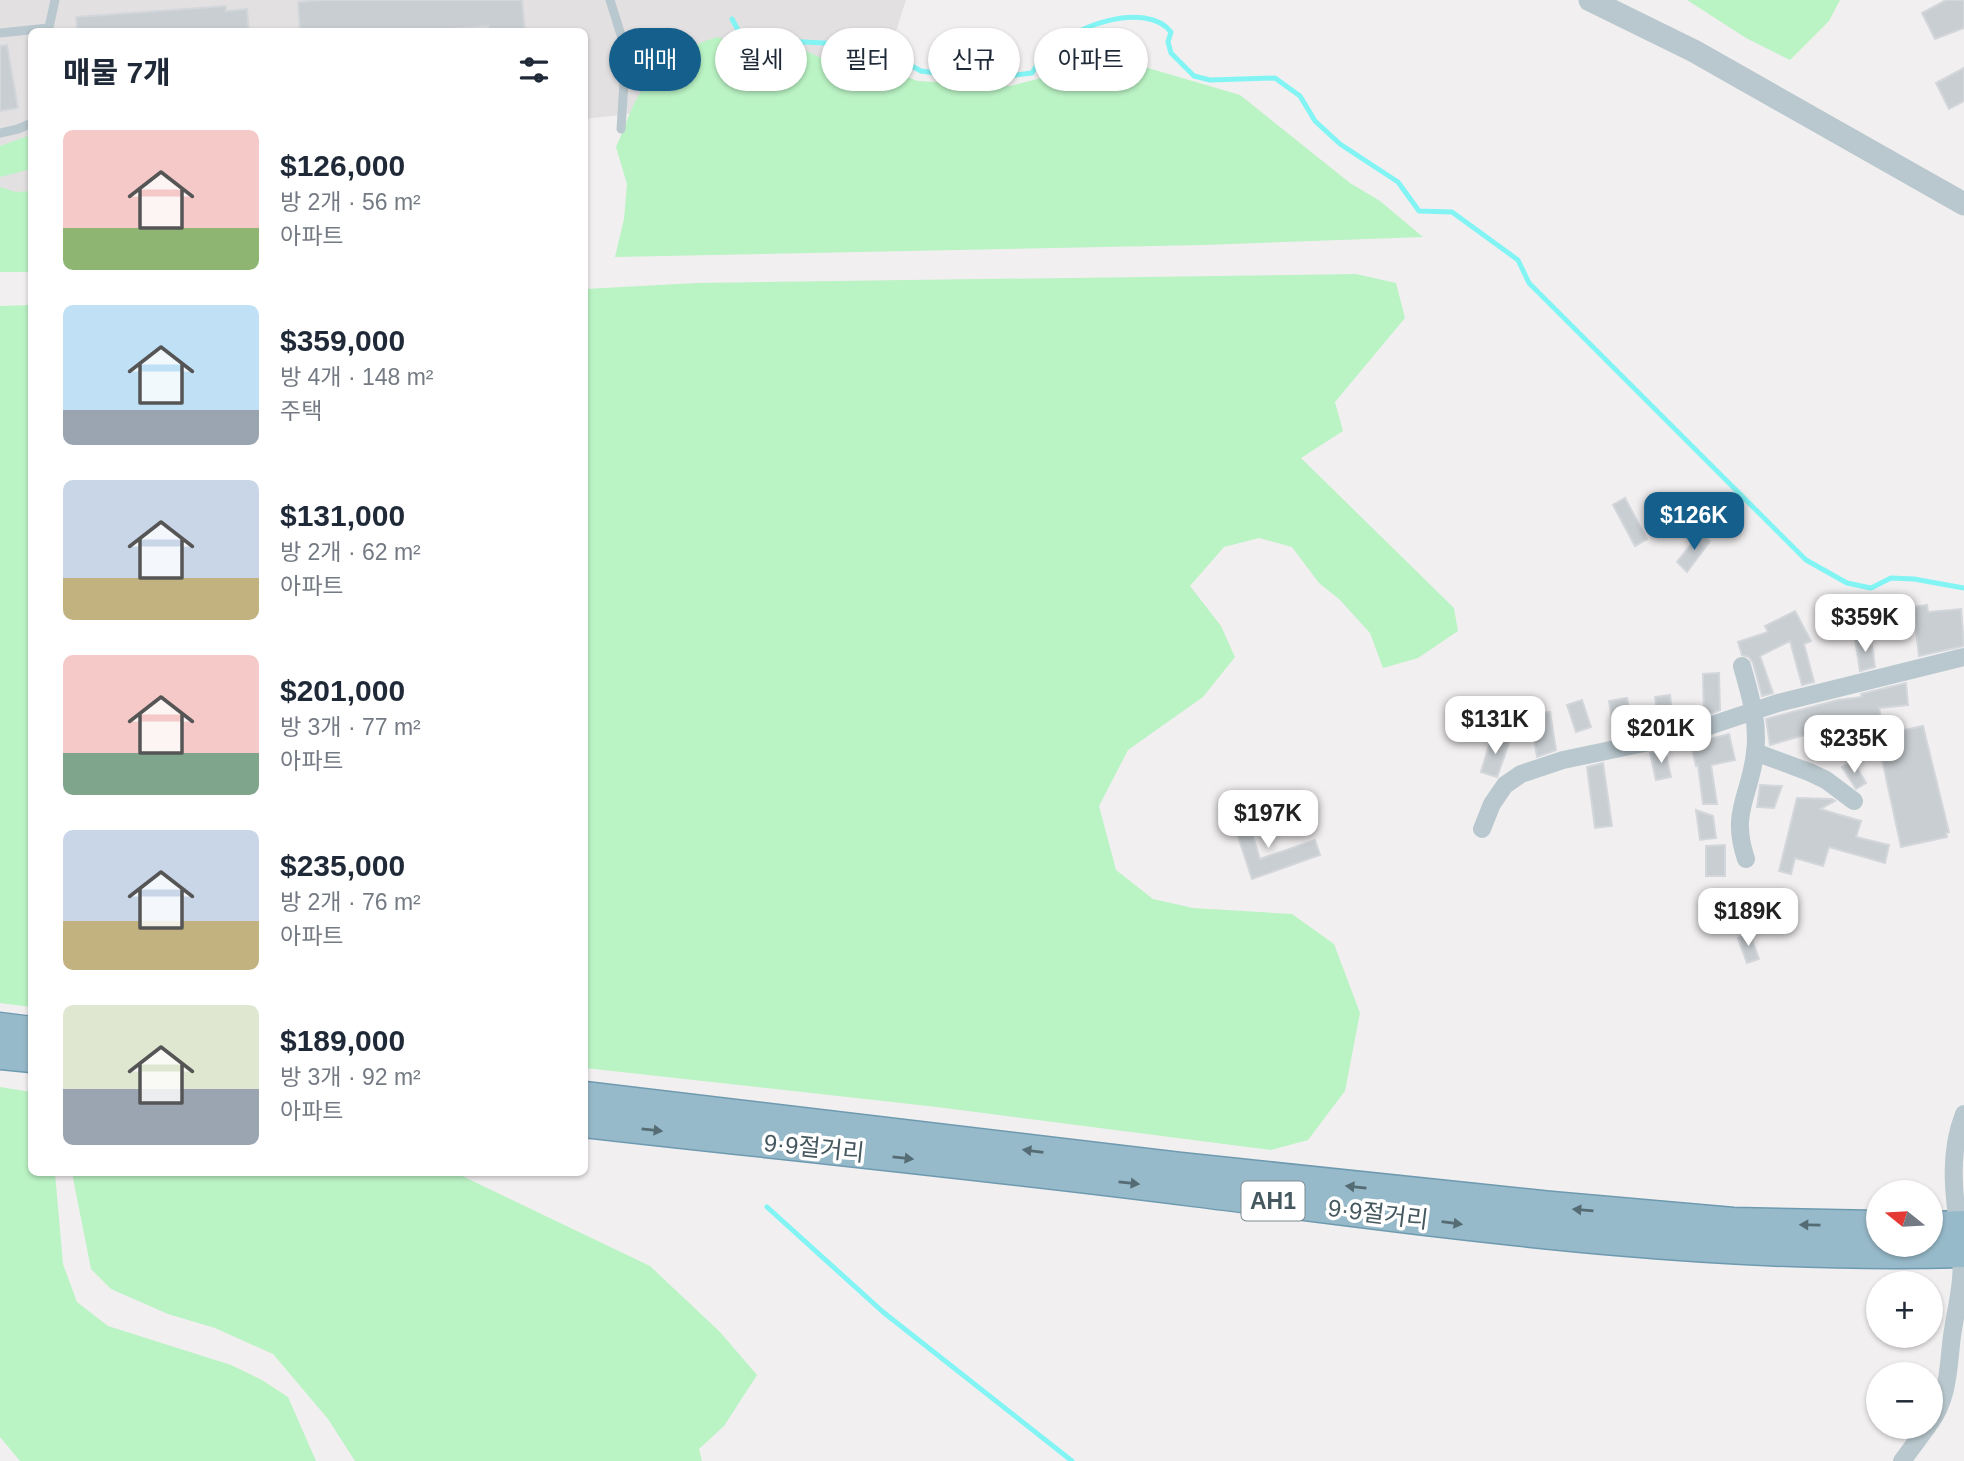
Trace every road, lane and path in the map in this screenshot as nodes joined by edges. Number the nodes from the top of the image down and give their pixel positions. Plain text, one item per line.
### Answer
1 (55, 0) edge
2 (610, 0) edge
3 (1590, 0) edge
4 (48, 28) edge
5 (28, 31) edge
6 (0, 33) edge
7 (28, 124) edge
8 (621, 129) dead end
9 (0, 133) edge
10 (1964, 204) edge
11 (1964, 657) edge
12 (1742, 666) dead end
13 (1755, 710) junction
14 (1755, 752) junction
15 (1854, 800) dead end
16 (1482, 829) dead end
17 (1746, 859) dead end
18 (0, 1028) edge
19 (28, 1032) edge
20 (0, 1054) edge
21 (28, 1057) edge
22 (588, 1097) edge
23 (1964, 1114) edge
24 (588, 1122) edge
25 (1866, 1226) edge
26 (1955, 1237) edge
27 (1943, 1397) edge
28 (1918, 1439) edge
29 (1902, 1461) edge

1 - 4 lane
2 - 8 lane
3 - 10 street
5 - 6 lane
7 - 9 lane
11 - 13 street
12 - 13 street
13 - 14 street
13 - 16 street
14 - 15 street
14 - 17 street
18 - 19 highway
20 - 21 highway
25 -> 22 highway, 9·9절거리 / AH1
23 - 26 street
24 -> 26 highway, 9·9절거리 / AH1
26 - 27 street
28 - 29 street

